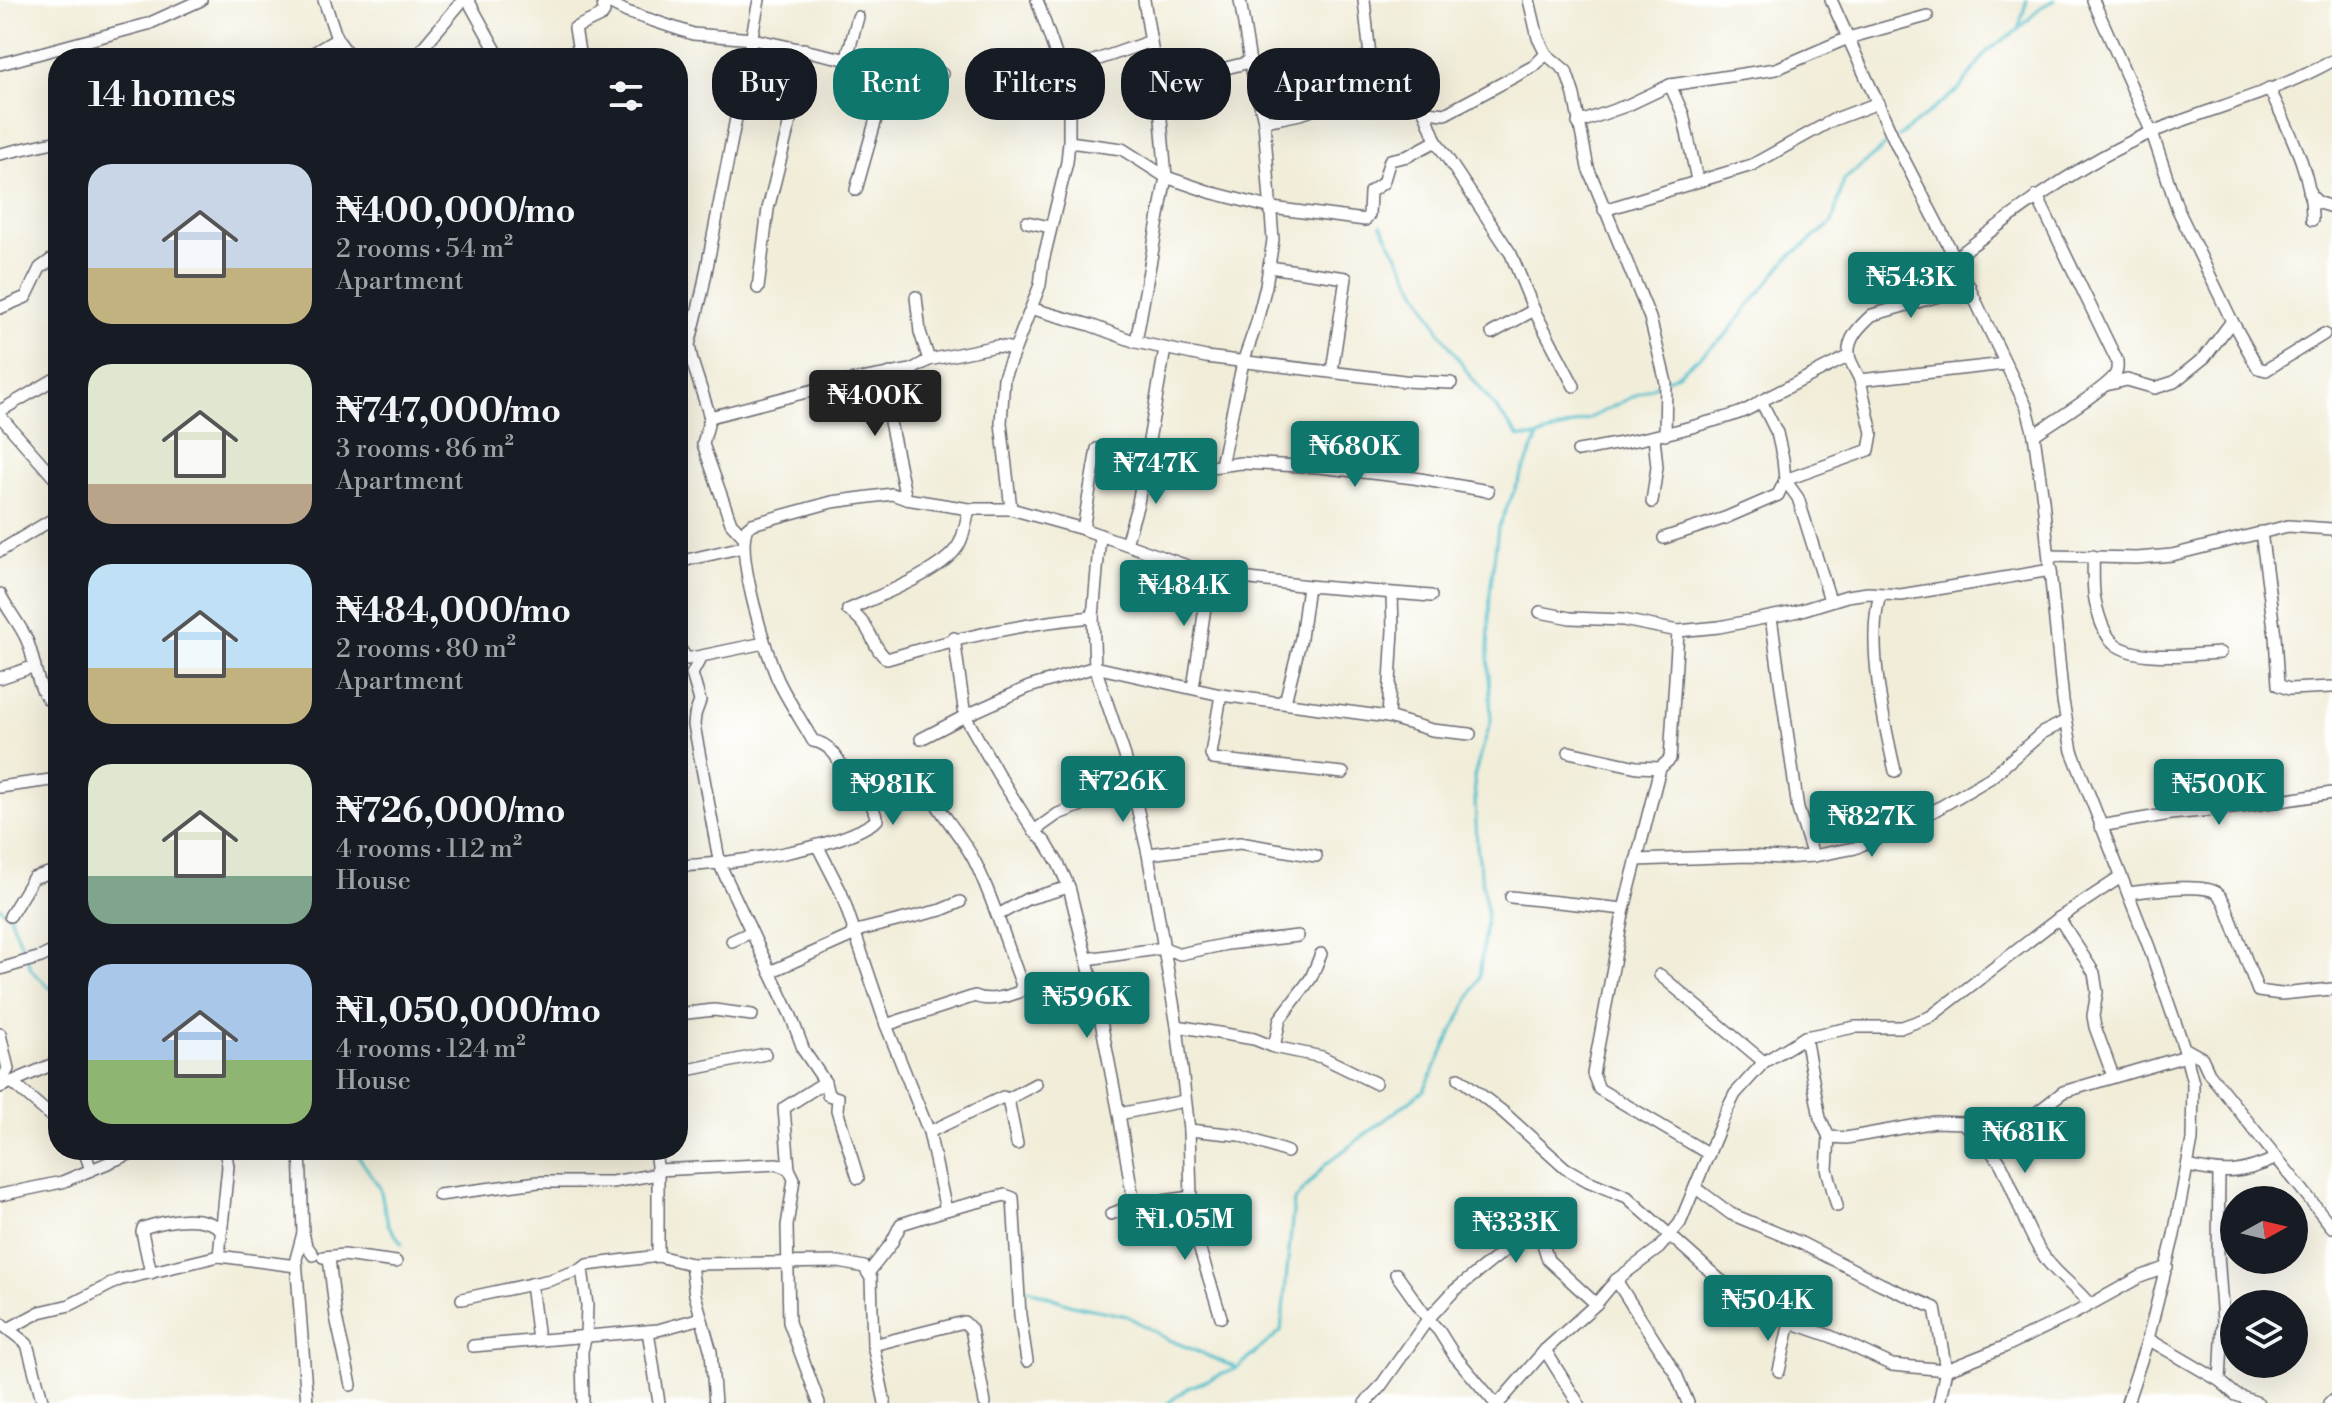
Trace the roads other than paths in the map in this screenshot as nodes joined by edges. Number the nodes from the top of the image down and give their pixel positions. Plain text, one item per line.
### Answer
1 (201, 0) edge
2 (324, 0) edge
3 (466, 0) edge
4 (603, 0) edge
5 (759, 0) edge
6 (1037, 0) edge
7 (1144, 0) edge
8 (1240, 0) edge
9 (1364, 0) edge
10 (1529, 0) edge
11 (1831, 0) edge
12 (2093, 0) edge
13 (1927, 16) dead end
14 (858, 17) dead end
15 (1848, 38) junction
16 (337, 39) junction
17 (753, 39) junction
18 (1151, 41) junction
19 (59, 48) edge
20 (322, 48) edge
21 (344, 48) edge
22 (423, 48) edge
23 (494, 48) edge
24 (578, 48) edge
25 (799, 48) edge
26 (850, 48) edge
27 (1054, 48) edge
28 (1152, 48) edge
29 (1248, 48) edge
30 (1369, 48) edge
31 (48, 51) edge
32 (1546, 54) junction
33 (1105, 57) edge
34 (2332, 61) edge
35 (0, 64) edge
36 (1670, 85) junction
37 (2269, 88) junction
38 (1878, 103) junction
39 (1440, 113) edge
40 (790, 120) edge
41 (876, 120) edge
42 (1069, 120) edge
43 (1161, 120) edge
44 (1269, 120) edge
45 (1429, 120) edge
46 (1264, 121) joint
47 (1578, 123) junction
48 (2152, 133) junction
49 (1436, 141) junction
50 (1069, 142) junction
51 (48, 143) edge
52 (0, 154) edge
53 (1166, 177) junction
54 (1697, 180) junction
55 (856, 190) dead end
56 (2309, 194) junction
57 (2037, 196) junction
58 (2332, 207) edge
59 (1272, 208) junction
60 (1604, 210) junction
61 (2312, 220) dead end
62 (1027, 222) dead end
63 (1050, 227) junction
64 (1955, 258) junction
65 (48, 262) edge
66 (1269, 267) junction
67 (1970, 287) junction
68 (758, 288) dead end
69 (916, 297) dead end
70 (0, 308) edge
71 (1033, 309) junction
72 (1534, 310) junction
73 (2232, 321) junction
74 (1492, 333) dead end
75 (2324, 334) dead end
76 (1136, 342) junction
77 (1014, 349) junction
78 (1165, 349) junction
79 (1849, 356) junction
80 (929, 360) junction
81 (1243, 362) junction
82 (2005, 364) junction
83 (1332, 371) junction
84 (890, 373) junction
85 (1860, 380) junction
86 (48, 383) edge
87 (1451, 383) dead end
88 (1574, 386) dead end
89 (2103, 386) junction
90 (1761, 401) junction
91 (0, 414) edge
92 (710, 417) junction
93 (2034, 435) junction
94 (1660, 436) junction
95 (1097, 449) dead end
96 (1578, 451) dead end
97 (1145, 458) junction
98 (1221, 465) junction
99 (48, 470) edge
100 (1785, 480) junction
101 (1488, 491) dead end
102 (1778, 495) junction
103 (1798, 498) junction
104 (906, 499) junction
105 (1652, 502) dead end
106 (969, 509) junction
107 (1011, 509) junction
108 (48, 522) edge
109 (1083, 529) junction
110 (2332, 529) edge
111 (2261, 532) junction
112 (1100, 535) junction
113 (1664, 538) dead end
114 (743, 541) junction
115 (1126, 544) junction
116 (0, 551) edge
117 (2050, 556) junction
118 (2093, 556) junction
119 (688, 559) edge
120 (2051, 570) junction
121 (1210, 574) junction
122 (1308, 586) junction
123 (0, 594) edge
124 (1392, 594) junction
125 (1880, 595) junction
126 (1431, 596) dead end
127 (1830, 600) junction
128 (1540, 612) dead end
129 (1093, 617) junction
130 (1771, 617) junction
131 (1678, 631) junction
132 (954, 638) junction
133 (764, 643) junction
134 (2220, 653) dead end
135 (701, 657) junction
136 (688, 659) edge
137 (35, 666) junction
138 (1095, 667) junction
139 (0, 678) edge
140 (2332, 687) edge
141 (1193, 688) junction
142 (1221, 695) junction
143 (48, 699) edge
144 (1282, 701) junction
145 (965, 716) junction
146 (1388, 717) junction
147 (2066, 721) junction
148 (1470, 734) dead end
149 (921, 739) dead end
150 (1569, 752) dead end
151 (1660, 768) junction
152 (1895, 771) dead end
153 (1343, 773) dead end
154 (48, 780) edge
155 (865, 783) junction
156 (1131, 786) junction
157 (0, 787) edge
158 (2332, 793) edge
159 (2100, 826) junction
160 (1034, 831) junction
161 (817, 845) junction
162 (1148, 854) junction
163 (1316, 856) dead end
164 (1813, 856) junction
165 (1636, 860) junction
166 (720, 865) junction
167 (688, 866) edge
168 (48, 876) edge
169 (2121, 877) junction
170 (1069, 887) junction
171 (2128, 893) junction
172 (1511, 897) dead end
173 (960, 902) dead end
174 (1624, 909) junction
175 (998, 915) junction
176 (10, 916) dead end
177 (2059, 918) junction
178 (751, 932) junction
179 (853, 934) junction
180 (1298, 936) dead end
181 (732, 941) dead end
182 (1164, 948) junction
183 (48, 954) edge
184 (1321, 954) dead end
185 (1087, 959) junction
186 (0, 969) edge
187 (770, 972) junction
188 (1660, 975) dead end
189 (2332, 989) edge
190 (688, 1013) edge
191 (752, 1015) dead end
192 (886, 1025) junction
193 (1177, 1026) junction
194 (0, 1034) edge
195 (1805, 1037) junction
196 (1274, 1047) junction
197 (2185, 1052) junction
198 (765, 1054) dead end
199 (1764, 1062) junction
200 (48, 1066) edge
201 (688, 1070) edge
202 (2113, 1076) junction
203 (1459, 1078) dead end
204 (825, 1082) junction
205 (1375, 1083) dead end
206 (7, 1084) edge
207 (1036, 1084) dead end
208 (1008, 1099) junction
209 (1184, 1101) junction
210 (48, 1114) edge
211 (1119, 1114) junction
212 (2024, 1128) dead end
213 (1189, 1130) junction
214 (929, 1132) junction
215 (1829, 1137) junction
216 (1017, 1144) dead end
217 (1287, 1152) dead end
218 (1709, 1154) junction
219 (2277, 1158) junction
220 (88, 1160) edge
221 (115, 1160) edge
222 (227, 1160) edge
223 (300, 1160) edge
224 (656, 1160) edge
225 (2188, 1166) junction
226 (789, 1169) junction
227 (91, 1170) junction
228 (658, 1172) junction
229 (2219, 1174) junction
230 (858, 1178) dead end
231 (1696, 1188) junction
232 (0, 1195) edge
233 (439, 1195) dead end
234 (1191, 1197) junction
235 (1134, 1205) junction
236 (1837, 1206) dead end
237 (946, 1210) junction
238 (1111, 1214) dead end
239 (2332, 1227) edge
240 (221, 1229) junction
241 (303, 1233) junction
242 (1669, 1235) junction
243 (313, 1255) junction
244 (219, 1256) junction
245 (658, 1256) junction
246 (329, 1258) junction
247 (296, 1262) junction
248 (396, 1262) dead end
249 (787, 1263) junction
250 (691, 1264) junction
251 (2167, 1267) junction
252 (582, 1269) junction
253 (869, 1272) junction
254 (151, 1273) junction
255 (1396, 1274) dead end
256 (1616, 1280) junction
257 (531, 1284) junction
258 (462, 1299) dead end
259 (1596, 1304) junction
260 (2089, 1304) junction
261 (1221, 1317) dead end
262 (701, 1318) junction
263 (1428, 1319) junction
264 (1790, 1322) junction
265 (4, 1326) edge
266 (648, 1331) junction
267 (586, 1336) junction
268 (2148, 1339) junction
269 (538, 1340) junction
270 (873, 1345) junction
271 (473, 1346) dead end
272 (1545, 1350) junction
273 (1027, 1361) dead end
274 (1946, 1370) junction
275 (1779, 1371) dead end
276 (2220, 1381) junction
277 (351, 1385) dead end
278 (43, 1403) edge
279 (307, 1403) edge
280 (583, 1403) edge
281 (659, 1403) edge
282 (715, 1403) edge
283 (819, 1403) edge
284 (885, 1403) edge
285 (985, 1403) edge
286 (1365, 1403) edge
287 (1497, 1403) edge
288 (1578, 1403) edge
289 (1688, 1403) edge
290 (1939, 1403) edge
291 (2127, 1403) edge
292 (2258, 1403) edge

1 - 19 street
2 - 16 street
3 - 22 street
3 - 23 street
4 - 17 street
4 - 24 street
5 - 17 street
6 - 27 street
7 - 18 street
8 - 29 street
9 - 30 street
10 - 32 street
11 - 15 street
12 - 48 street
13 - 15 street
14 - 26 street
15 - 36 street
15 - 38 street
16 - 20 street
16 - 21 street
17 - 25 street
17 - 92 street
18 - 28 street
18 - 33 street
31 - 35 street
32 - 39 street
32 - 47 street
34 - 37 street
36 - 47 street
36 - 54 street
37 - 48 street
37 - 56 street
38 - 54 street
38 - 64 street
40 - 68 street
41 - 55 street
42 - 50 street
43 - 53 street
44 - 46 street
45 - 49 street
46 - 59 street
47 - 60 street
48 - 57 street
48 - 73 street
49 - 59 street
49 - 72 street
50 - 53 street
50 - 63 street
51 - 52 street
53 - 59 street
53 - 76 street
54 - 60 street
56 - 58 street
56 - 61 street
57 - 64 street
57 - 89 street
59 - 66 street
60 - 94 street
62 - 63 street
63 - 71 street
64 - 67 street
65 - 70 street
66 - 81 street
66 - 83 street
67 - 79 street
67 - 82 street
69 - 80 street
71 - 76 street
71 - 77 street
72 - 74 street
72 - 88 street
73 - 75 street
73 - 89 street
76 - 78 street
77 - 80 street
77 - 107 street
78 - 81 street
78 - 97 street
79 - 85 street
79 - 90 street
80 - 84 street
81 - 83 street
81 - 98 street
82 - 85 street
82 - 93 street
83 - 87 street
84 - 92 street
84 - 104 street
85 - 100 street
86 - 91 street
89 - 93 street
90 - 94 street
90 - 100 street
91 - 99 street
92 - 114 street
93 - 117 street
94 - 96 street
94 - 105 street
95 - 109 street
97 - 98 street
97 - 115 street
98 - 101 street
100 - 102 street
100 - 103 street
102 - 103 street
102 - 113 street
103 - 127 street
104 - 106 street
104 - 114 street
106 - 107 street
106 - 132 street
107 - 109 street
108 - 116 street
109 - 112 street
110 - 111 street
111 - 118 street
111 - 140 street
112 - 115 street
112 - 129 street
114 - 119 street
114 - 133 street
115 - 121 street
117 - 118 street
117 - 120 street
118 - 134 street
120 - 125 street
120 - 147 street
121 - 122 street
121 - 141 street
122 - 124 street
122 - 144 street
123 - 137 street
124 - 126 street
124 - 146 street
125 - 127 street
125 - 152 street
127 - 130 street
128 - 131 street
129 - 132 street
129 - 138 street
130 - 131 street
130 - 164 street
131 - 151 street
132 - 145 street
133 - 135 street
133 - 155 street
135 - 136 street
135 - 166 street
137 - 139 street
137 - 143 street
138 - 141 street
138 - 145 street
138 - 156 street
141 - 142 street
142 - 144 street
142 - 153 street
144 - 146 street
145 - 149 street
145 - 160 street
146 - 148 street
147 - 159 street
147 - 164 street
150 - 151 street
151 - 165 street
154 - 157 street
155 - 161 street
155 - 175 street
156 - 160 street
156 - 162 street
158 - 159 street
159 - 169 street
160 - 170 street
161 - 166 street
161 - 179 street
162 - 163 street
162 - 182 street
164 - 165 street
165 - 174 street
166 - 167 street
166 - 178 street
168 - 176 street
169 - 171 street
169 - 177 street
170 - 175 street
170 - 185 street
171 - 189 street
171 - 197 street
172 - 174 street
173 - 179 street
174 - 218 street
175 - 192 street
177 - 195 street
177 - 202 street
178 - 181 street
178 - 187 street
179 - 187 street
179 - 192 street
180 - 182 street
182 - 185 street
182 - 193 street
183 - 186 street
184 - 196 street
185 - 211 street
187 - 204 street
188 - 199 street
190 - 191 street
192 - 214 street
193 - 196 street
193 - 209 street
194 - 206 street
195 - 199 street
195 - 215 street
196 - 205 street
197 - 202 street
197 - 219 street
197 - 225 street
198 - 201 street
199 - 218 street
200 - 206 street
202 - 212 street
203 - 242 street
204 - 226 street
204 - 230 street
206 - 210 street
207 - 208 street
208 - 214 street
208 - 216 street
209 - 211 street
209 - 213 street
211 - 235 street
213 - 217 street
213 - 234 street
214 - 237 street
215 - 236 street
215 - 260 street
218 - 231 street
219 - 229 street
219 - 239 street
220 - 227 street
221 - 227 street
222 - 240 street
223 - 241 street
224 - 228 street
225 - 229 street
225 - 251 street
226 - 228 street
226 - 249 street
227 - 232 street
228 - 233 street
228 - 245 street
229 - 276 street
231 - 242 street
231 - 274 street
234 - 235 street
234 - 261 street
235 - 238 street
237 - 253 street
237 - 273 street
240 - 244 street
240 - 254 street
241 - 243 street
241 - 247 street
242 - 256 street
242 - 264 street
243 - 246 street
243 - 247 street
244 - 247 street
244 - 254 street
245 - 250 street
245 - 252 street
246 - 248 street
246 - 277 street
247 - 279 street
249 - 250 street
249 - 253 street
249 - 283 street
250 - 262 street
251 - 260 street
251 - 268 street
252 - 257 street
252 - 267 street
253 - 270 street
254 - 265 street
255 - 263 street
256 - 259 street
256 - 289 street
257 - 258 street
257 - 269 street
259 - 263 street
259 - 272 street
260 - 274 street
262 - 266 street
262 - 282 street
263 - 286 street
263 - 287 street
264 - 274 street
264 - 275 street
265 - 278 street
266 - 267 street
266 - 281 street
267 - 269 street
267 - 280 street
268 - 276 street
268 - 291 street
269 - 271 street
270 - 284 street
270 - 285 street
272 - 287 street
272 - 288 street
274 - 290 street
276 - 292 street

